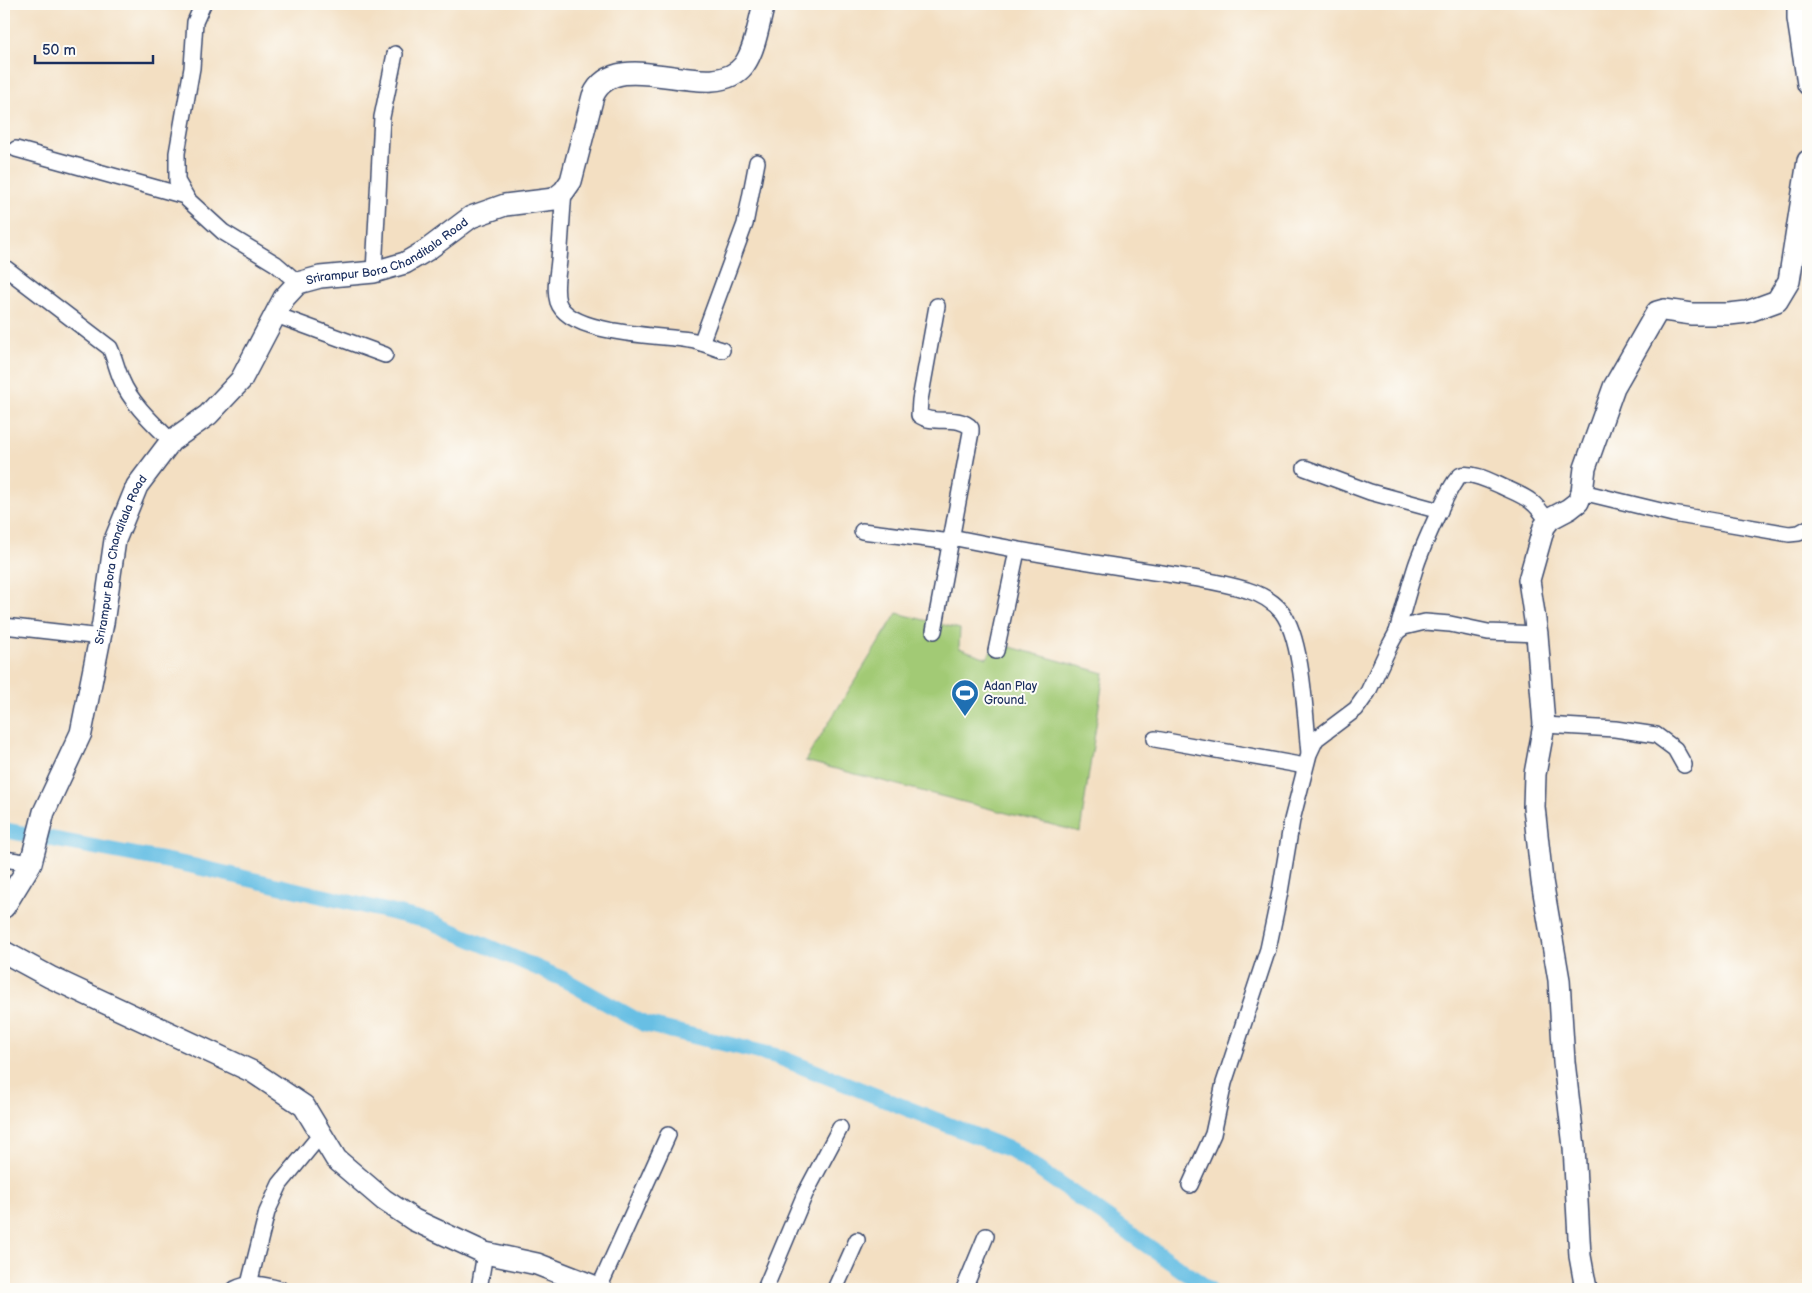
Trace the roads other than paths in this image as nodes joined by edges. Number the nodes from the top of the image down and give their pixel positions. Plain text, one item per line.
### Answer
1 (203, 4) edge
2 (764, 4) edge
3 (1798, 4) edge
4 (395, 54) dead end
5 (1808, 84) edge
6 (16, 149) dead end
7 (1808, 161) edge
8 (757, 162) dead end
9 (564, 192) junction
10 (185, 196) junction
11 (4, 267) edge
12 (374, 272) junction
13 (298, 283) junction
14 (937, 306) dead end
15 (276, 315) junction
16 (701, 343) junction
17 (722, 350) dead end
18 (385, 355) dead end
19 (171, 441) junction
20 (1305, 468) dead end
21 (1582, 492) junction
22 (1440, 512) junction
23 (1548, 522) junction
24 (1808, 528) edge
25 (862, 531) dead end
26 (951, 539) junction
27 (1017, 550) junction
28 (4, 626) edge
29 (934, 631) dead end
30 (1397, 632) junction
31 (1538, 634) junction
32 (101, 637) junction
33 (996, 651) dead end
34 (1544, 725) junction
35 (1155, 739) dead end
36 (1307, 760) junction
37 (1684, 766) dead end
38 (4, 859) edge
39 (31, 863) junction
40 (4, 907) edge
41 (4, 952) edge
42 (840, 1128) dead end
43 (322, 1133) junction
44 (668, 1135) dead end
45 (1190, 1185) dead end
46 (986, 1236) dead end
47 (858, 1240) dead end
48 (485, 1253) junction
49 (242, 1287) edge
50 (280, 1289) edge
51 (479, 1289) edge
52 (600, 1289) edge
53 (765, 1289) edge
54 (835, 1289) edge
55 (964, 1289) edge
56 (1586, 1289) edge

1 - 10 street
2 - 9 street
3 - 5 street
4 - 12 street
6 - 10 street
7 - 21 street
8 - 16 street
9 - 12 street, Srirampur Bora Chanditala Road
9 - 16 street
10 - 13 street
11 - 19 street
12 - 13 street, Srirampur Bora Chanditala Road
13 - 15 street, Srirampur Bora Chanditala Road
14 - 26 street
15 - 18 street
15 - 19 street, Srirampur Bora Chanditala Road
16 - 17 street
19 - 32 street, Srirampur Bora Chanditala Road
20 - 22 street
21 - 23 street
21 - 24 street
22 - 23 street
22 - 30 street
23 - 31 street
25 - 26 street
26 - 27 street
26 - 29 street
27 - 33 street
27 - 36 street
28 - 32 street
30 - 31 street
30 - 36 street
31 - 34 street
32 - 39 street, Srirampur Bora Chanditala Road
34 - 37 street
34 - 56 street
35 - 36 street
36 - 45 street
38 - 39 street
39 - 40 street
41 - 43 street
42 - 53 street
43 - 48 street
43 - 49 street
44 - 52 street
46 - 55 street
47 - 54 street
48 - 51 street
48 - 52 street
49 - 50 street

